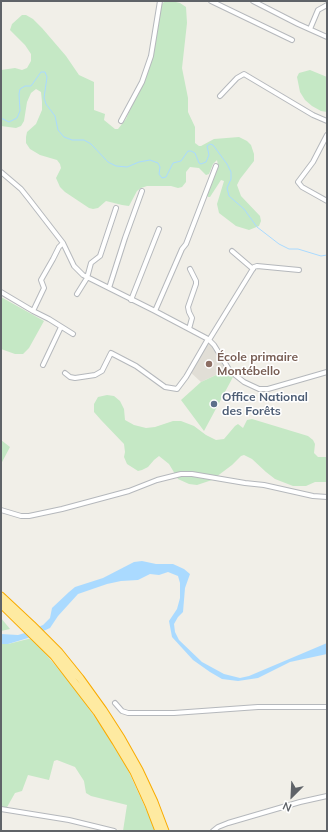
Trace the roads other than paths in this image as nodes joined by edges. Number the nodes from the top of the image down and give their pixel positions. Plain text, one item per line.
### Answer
1 (160, 1) edge
2 (211, 1) edge
3 (253, 1) edge
4 (327, 5) edge
5 (310, 29) junction
6 (327, 37) edge
7 (292, 40) dead end
8 (220, 96) dead end
9 (121, 121) dead end
10 (327, 121) edge
11 (327, 135) edge
12 (216, 166) dead end
13 (1, 172) edge
14 (142, 191) dead end
15 (327, 201) edge
16 (116, 208) dead end
17 (159, 229) dead end
18 (63, 244) junction
19 (232, 251) dead end
20 (190, 269) dead end
21 (253, 269) junction
22 (299, 270) dead end
23 (86, 278) junction
24 (109, 288) junction
25 (1, 292) edge
26 (77, 294) dead end
27 (131, 300) junction
28 (33, 311) junction
29 (155, 311) junction
30 (61, 327) junction
31 (189, 329) junction
32 (73, 334) dead end
33 (209, 340) junction
34 (43, 365) dead end
35 (327, 372) edge
36 (64, 373) dead end
37 (327, 497) edge
38 (1, 510) edge
39 (1, 596) edge
40 (1, 604) edge
41 (29, 626) junction
42 (40, 637) junction
43 (115, 703) dead end
44 (327, 707) edge
45 (327, 796) edge
46 (1, 808) edge
47 (114, 831) edge
48 (158, 831) edge
49 (165, 831) edge
50 (213, 831) edge

1 - 9 street
2 - 7 street
3 - 5 street
4 - 5 street
5 - 6 street
8 - 10 street
11 - 15 street
12 - 29 street
13 - 18 street
14 - 24 street
16 - 23 street
17 - 27 street
18 - 23 street
18 - 28 street
19 - 21 street
20 - 31 street
21 - 22 street
21 - 33 street
23 - 24 street
23 - 26 street
24 - 27 street
25 - 28 street
27 - 29 street
28 - 30 street
29 - 31 street
30 - 32 street
30 - 34 street
31 - 33 street
33 - 35 street
33 - 36 street
37 - 38 street
39 - 41 highway
40 - 41 highway
41 - 42 highway
42 - 48 highway
42 - 49 highway
43 - 44 street
45 - 50 street
46 - 47 street

